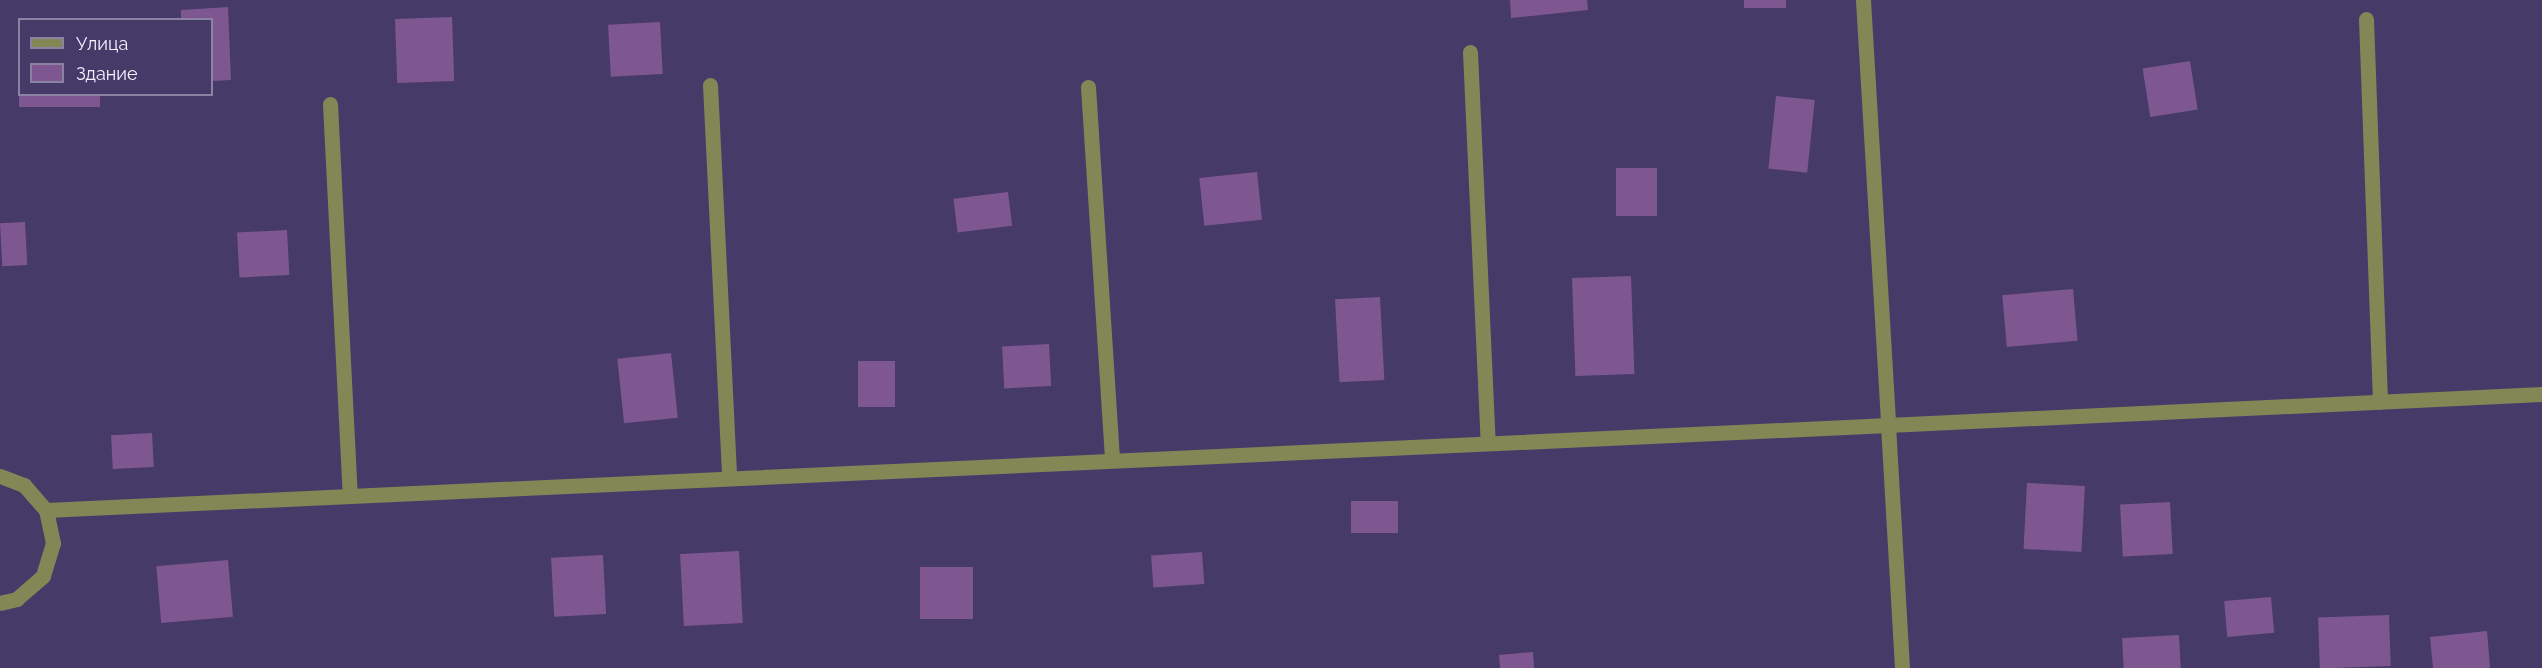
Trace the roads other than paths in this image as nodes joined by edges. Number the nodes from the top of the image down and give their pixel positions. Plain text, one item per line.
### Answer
1 (1863, 0) edge
2 (2366, 19) dead end
3 (1470, 52) dead end
4 (710, 85) dead end
5 (1088, 87) dead end
6 (330, 104) dead end
7 (2542, 394) edge
8 (2380, 402) junction
9 (1888, 425) junction
10 (1488, 442) junction
11 (1112, 459) junction
12 (0, 476) edge
13 (729, 478) junction
14 (350, 495) junction
15 (46, 510) junction
16 (0, 603) edge
17 (1902, 668) edge

1 - 9 lane
2 - 8 lane
3 - 10 lane
4 - 13 lane
5 - 11 lane
6 - 14 lane
7 - 8 lane
8 - 9 lane
9 - 10 lane
9 - 17 lane
10 - 11 lane
11 - 13 lane
12 - 15 lane
13 - 14 lane
14 - 15 lane
15 - 16 lane

